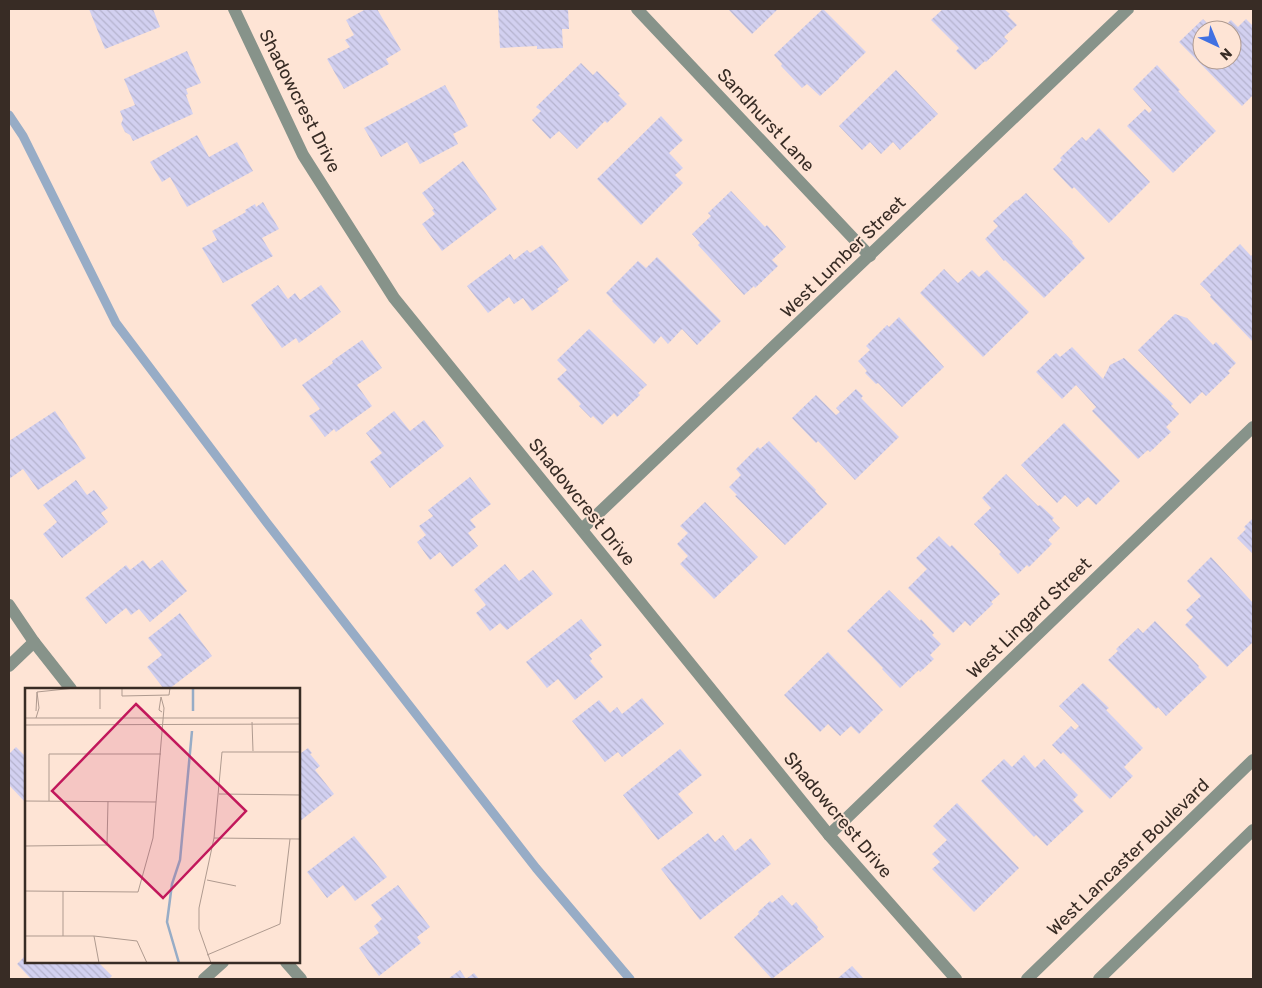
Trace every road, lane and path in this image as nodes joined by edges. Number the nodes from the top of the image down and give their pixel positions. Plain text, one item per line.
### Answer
1 (234, 9) edge
2 (637, 9) edge
3 (1128, 9) edge
4 (870, 256) junction
5 (1253, 427) edge
6 (582, 530) junction
7 (9, 605) edge
8 (34, 642) junction
9 (9, 666) edge
10 (70, 688) edge
11 (1253, 760) edge
12 (1253, 830) edge
13 (829, 835) junction
14 (221, 963) edge
15 (287, 963) edge
16 (204, 979) edge
17 (301, 979) edge
18 (956, 979) edge
19 (1027, 979) edge
20 (1099, 979) edge

1 - 6 street, Shadowcrest Drive
2 - 4 street, Sandhurst Lane
3 - 4 street, West Lumber Street
4 - 6 street, West Lumber Street
5 - 13 street, West Lingard Street
6 - 13 street, Shadowcrest Drive
7 - 8 street
8 - 9 street
8 - 10 street
11 - 19 street, West Lancaster Boulevard
12 - 20 street
13 - 18 street, Shadowcrest Drive
14 - 16 street
15 - 17 street

